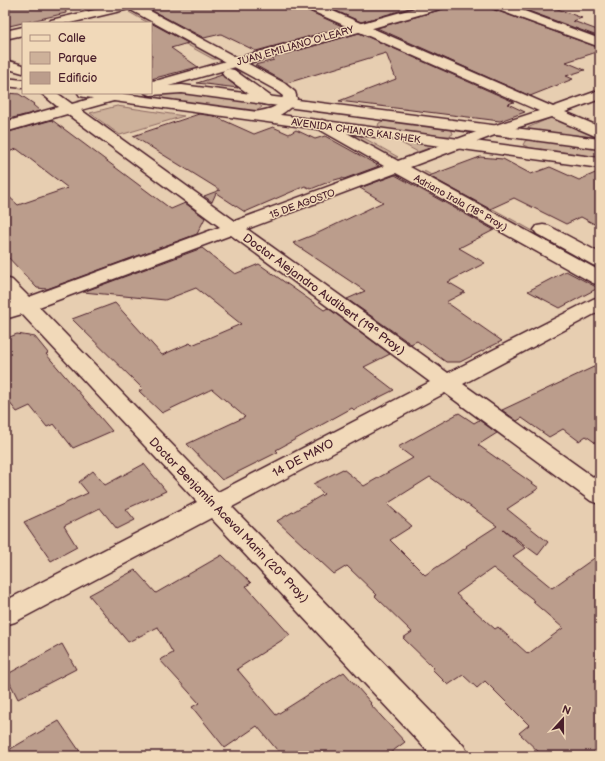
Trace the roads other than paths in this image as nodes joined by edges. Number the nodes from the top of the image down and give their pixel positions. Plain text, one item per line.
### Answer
1 (130, 5) edge
2 (309, 5) edge
3 (440, 5) edge
4 (497, 5) edge
5 (111, 7) edge
6 (58, 22) edge
7 (138, 22) edge
8 (360, 27) junction
9 (152, 30) edge
10 (22, 31) edge
11 (5, 35) edge
12 (600, 43) edge
13 (235, 62) junction
14 (5, 64) edge
15 (218, 66) junction
16 (22, 69) edge
17 (5, 82) edge
18 (22, 84) edge
19 (152, 85) edge
20 (152, 91) edge
21 (49, 94) edge
22 (94, 94) edge
23 (127, 94) edge
24 (600, 94) edge
25 (112, 96) junction
26 (268, 101) junction
27 (288, 103) junction
28 (68, 109) junction
29 (552, 112) junction
30 (256, 116) junction
31 (322, 125) junction
32 (5, 127) edge
33 (359, 130) junction
34 (496, 130) junction
35 (600, 133) edge
36 (462, 144) junction
37 (600, 144) edge
38 (416, 161) junction
39 (600, 163) edge
40 (399, 167) junction
41 (233, 229) junction
42 (600, 261) edge
43 (600, 279) edge
44 (5, 284) edge
45 (600, 303) edge
46 (15, 310) edge
47 (446, 383) junction
48 (600, 495) edge
49 (214, 504) junction
50 (5, 614) edge
51 (453, 756) edge

1 - 5 street
1 - 13 street
2 - 8 street
3 - 8 street, JUAN EMILIANO O'LEARY
4 - 12 street
5 - 6 street
5 - 7 street
8 - 13 street, JUAN EMILIANO O'LEARY
8 - 29 street
9 - 15 street
10 - 11 street
13 - 15 street, JUAN EMILIANO O'LEARY
13 - 27 street
14 - 16 street
15 - 19 street, JUAN EMILIANO O'LEARY
15 - 26 street
17 - 18 street
20 - 26 street, AVENIDA CHIANG KAI SHEK
21 - 28 street, Doctor Alejandro Audibert (19ª Proy.)
22 - 25 street, AVENIDA CHIANG KAI SHEK
23 - 25 street, AVENIDA CHIANG KAI SHEK
24 - 29 street, 15 DE AGOSTO
25 - 28 street
25 - 30 street, AVENIDA CHIANG KAI SHEK
26 - 27 street, AVENIDA CHIANG KAI SHEK
27 - 30 street
27 - 34 street, AVENIDA CHIANG KAI SHEK
28 - 32 street
28 - 41 street, Doctor Alejandro Audibert (19ª Proy.)
29 - 34 street, 15 DE AGOSTO
29 - 35 street
30 - 31 street, AVENIDA CHIANG KAI SHEK
31 - 33 street, AVENIDA CHIANG KAI SHEK
31 - 40 street, Adriano Irala (18ª Proy.)
33 - 36 street, AVENIDA CHIANG KAI SHEK
33 - 38 street, Adriano Irala (18ª Proy.)
34 - 36 street, 15 DE AGOSTO
34 - 37 street, AVENIDA CHIANG KAI SHEK
36 - 38 street, 15 DE AGOSTO
36 - 39 street, AVENIDA CHIANG KAI SHEK
38 - 40 street, 15 DE AGOSTO
38 - 42 street, Adriano Irala (18ª Proy.)
40 - 41 street, 15 DE AGOSTO
40 - 43 street, Adriano Irala (18ª Proy.)
41 - 46 street, 15 DE AGOSTO
41 - 47 street, Doctor Alejandro Audibert (19ª Proy.)
44 - 46 street, Doctor Benjamín Aceval Marin (20ª Proy.)
45 - 47 street, 14 DE MAYO
46 - 49 street, Doctor Benjamín Aceval Marin (20ª Proy.)
47 - 48 street, Doctor Alejandro Audibert (19ª Proy.)
47 - 49 street, 14 DE MAYO
49 - 50 street, 14 DE MAYO
49 - 51 street, Doctor Benjamín Aceval Marin (20ª Proy.)

